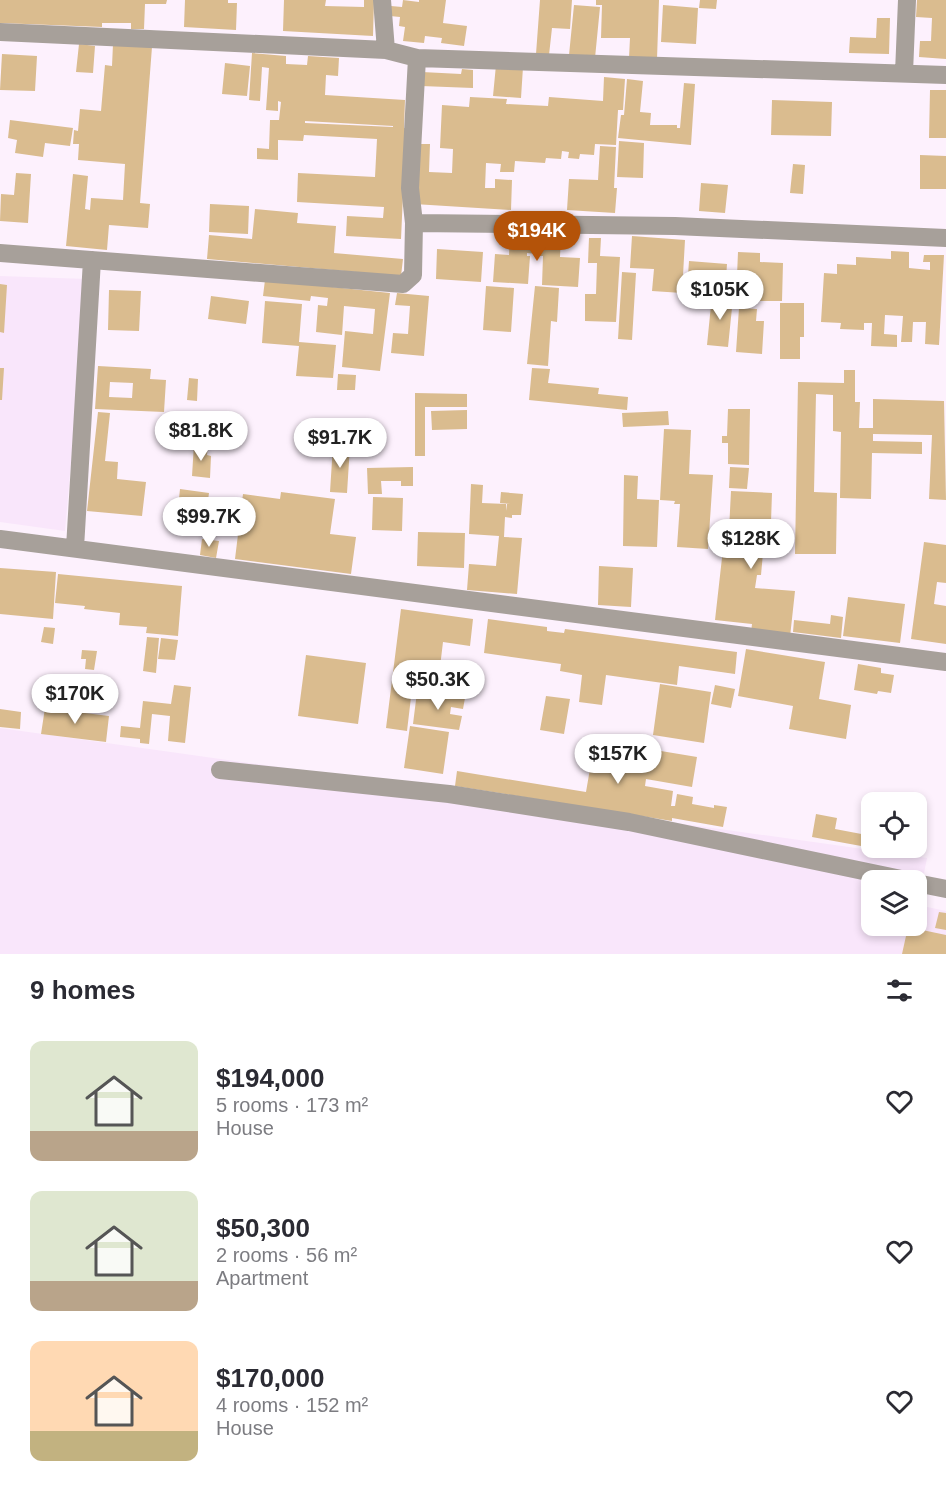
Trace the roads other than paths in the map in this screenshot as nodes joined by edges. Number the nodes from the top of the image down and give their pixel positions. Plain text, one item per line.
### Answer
1 (382, 0) edge
2 (907, 0) edge
3 (0, 32) edge
4 (386, 50) junction
5 (417, 58) junction
6 (904, 73) junction
7 (946, 75) edge
8 (414, 224) junction
9 (946, 238) edge
10 (0, 253) edge
11 (92, 260) junction
12 (0, 539) edge
13 (75, 548) junction
14 (946, 662) edge
15 (220, 770) dead end
16 (861, 871) edge
17 (927, 885) edge
18 (946, 889) edge

1 - 4 street
2 - 6 street
3 - 4 street
4 - 5 street
5 - 6 street
5 - 8 street
6 - 7 street
8 - 9 street
8 - 11 street
10 - 11 street
11 - 13 street
12 - 13 street
13 - 14 street
15 - 16 street
17 - 18 street

